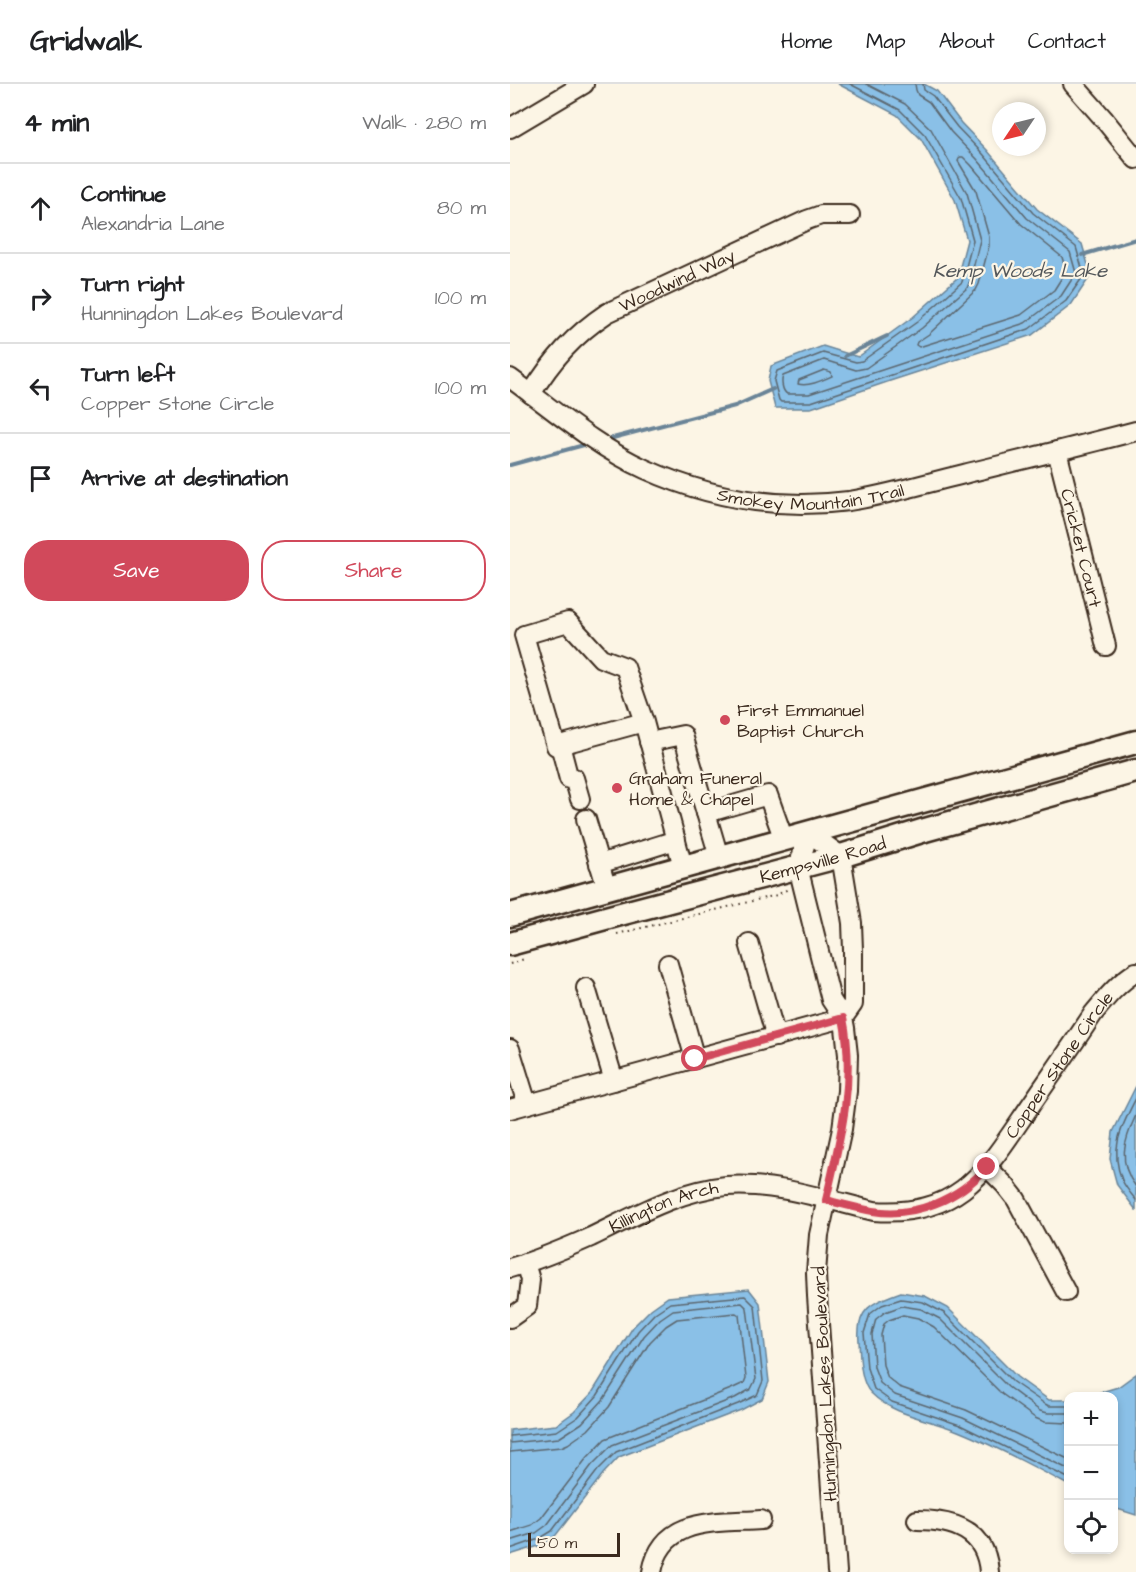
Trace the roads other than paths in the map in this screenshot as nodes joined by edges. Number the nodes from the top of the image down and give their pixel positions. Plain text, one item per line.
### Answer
1 (584, 84) edge
2 (1073, 84) edge
3 (510, 128) edge
4 (1136, 159) edge
5 (850, 215) dead end
6 (510, 378) edge
7 (531, 394) junction
8 (1136, 431) edge
9 (1057, 451) junction
10 (1106, 646) dead end
11 (644, 722) junction
12 (649, 742) junction
13 (1136, 742) edge
14 (560, 745) junction
15 (1136, 771) edge
16 (580, 799) dead end
17 (706, 813) junction
18 (586, 819) dead end
19 (809, 832) junction
20 (675, 840) junction
21 (784, 840) junction
22 (841, 856) junction
23 (719, 858) junction
24 (599, 864) junction
25 (683, 867) junction
26 (798, 867) junction
27 (607, 888) junction
28 (510, 915) edge
29 (749, 943) dead end
30 (510, 944) edge
31 (668, 964) dead end
32 (1136, 972) edge
33 (586, 987) dead end
34 (843, 1018) junction
35 (776, 1037) junction
36 (511, 1058) edge
37 (695, 1059) junction
38 (614, 1081) junction
39 (518, 1107) edge
40 (987, 1167) junction
41 (826, 1200) junction
42 (517, 1266) edge
43 (1066, 1292) dead end
44 (510, 1318) edge
45 (761, 1520) dead end
46 (917, 1520) dead end
47 (652, 1572) edge
48 (837, 1572) edge
49 (989, 1572) edge

1 - 3 street
2 - 4 street
5 - 7 street, Woodwind Way
6 - 7 street, Smokey Mountain Trail
7 - 9 street, Smokey Mountain Trail
8 - 9 street, Smokey Mountain Trail
9 - 10 street, Cricket Court
11 - 12 street
11 - 14 street
11 - 14 street
12 - 17 street
12 - 20 street
13 - 19 main road, Kempsville Road
14 - 16 street
15 - 22 main road, Kempsville Road
17 - 21 street
17 - 23 street
18 - 24 street
19 - 21 main road, Kempsville Road
19 - 22 street
19 - 26 street
20 - 24 street
20 - 25 street
21 - 23 main road, Kempsville Road
22 - 26 main road, Kempsville Road
22 - 34 street, Hunningdon Lakes Boulevard
23 - 25 main road, Kempsville Road
24 - 27 street
25 - 27 main road, Kempsville Road
26 - 30 main road, Kempsville Road
26 - 34 street, Hunningdon Lakes Boulevard
27 - 28 main road, Kempsville Road
29 - 35 street
31 - 37 street
32 - 40 street, Copper Stone Circle
33 - 38 street
34 - 35 street
34 - 41 street, Hunningdon Lakes Boulevard
35 - 37 street
36 - 39 street
37 - 38 street
38 - 39 street
40 - 41 street, Copper Stone Circle
40 - 43 street
41 - 42 street, Killington Arch
41 - 48 street, Hunningdon Lakes Boulevard
42 - 44 street
45 - 47 street
46 - 49 street

